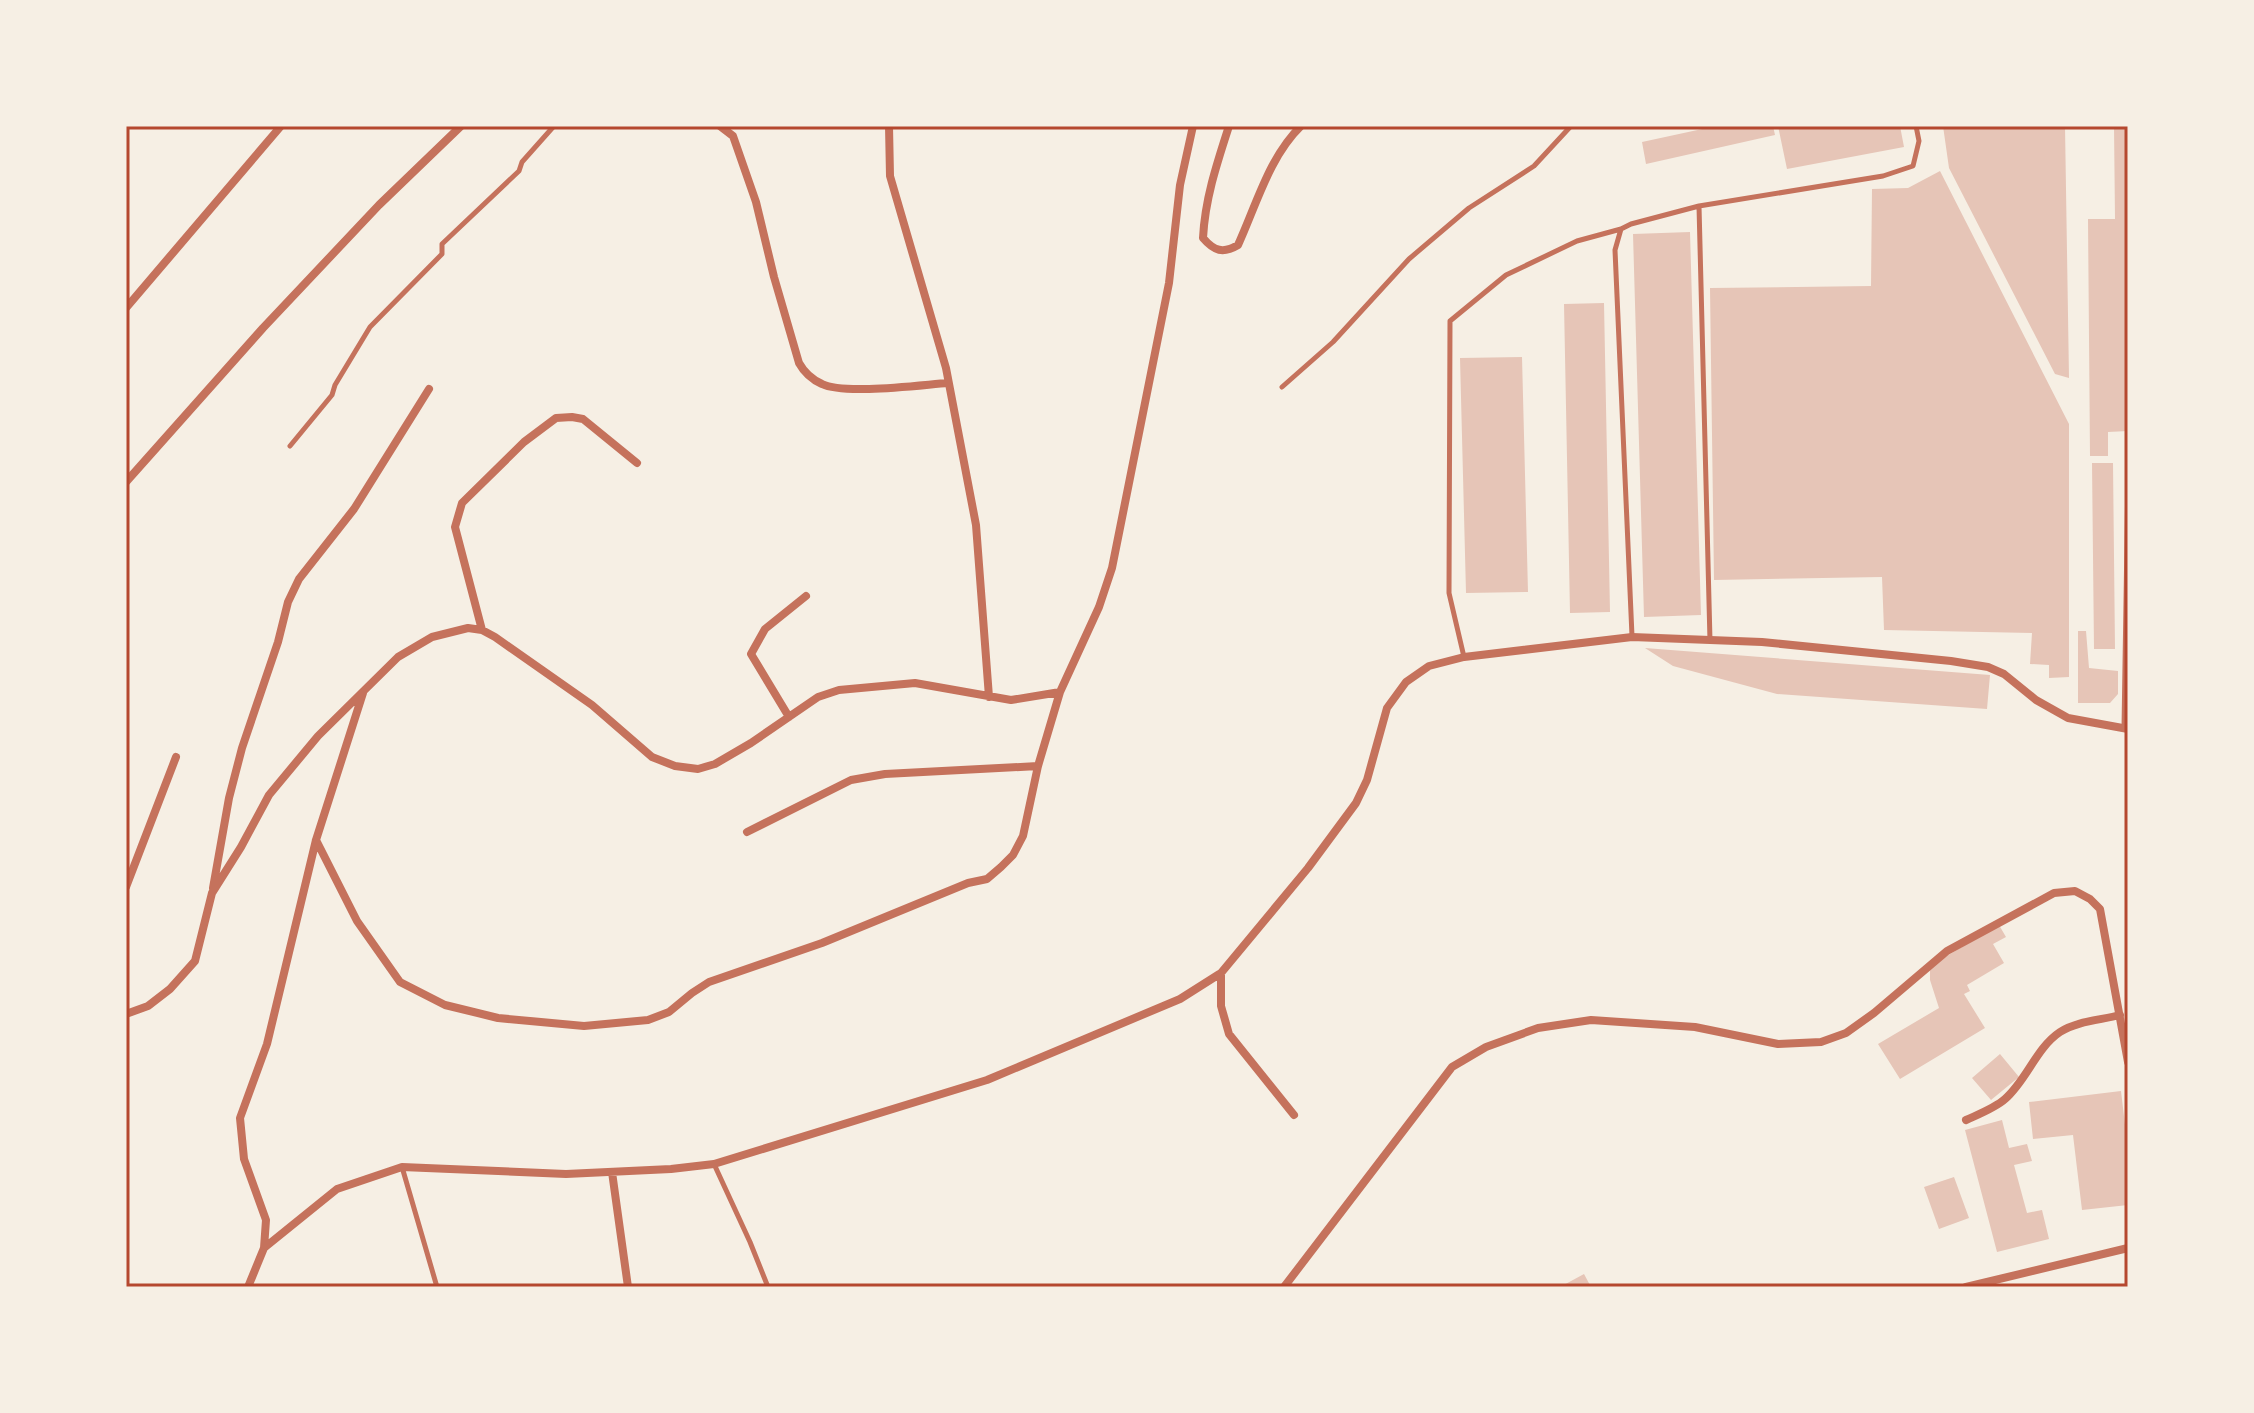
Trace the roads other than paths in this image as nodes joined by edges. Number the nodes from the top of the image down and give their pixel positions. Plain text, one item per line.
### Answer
1 (281, 126) edge
2 (461, 126) edge
3 (554, 126) edge
4 (720, 126) edge
5 (889, 126) edge
6 (1193, 126) edge
7 (1229, 126) edge
8 (1301, 126) edge
9 (1571, 126) edge
10 (1916, 126) edge
11 (1699, 206) junction
12 (1621, 229) junction
13 (126, 308) edge
14 (948, 383) junction
15 (1282, 387) dead end
16 (429, 389) dead end
17 (290, 446) dead end
18 (637, 463) dead end
19 (2128, 475) edge
20 (126, 482) edge
21 (806, 596) dead end
22 (482, 630) junction
23 (1632, 637) junction
24 (1710, 641) junction
25 (1464, 657) junction
26 (364, 692) junction
27 (1060, 692) junction
28 (989, 697) junction
29 (789, 717) junction
30 (2126, 729) edge
31 (176, 757) dead end
32 (1038, 766) junction
33 (747, 832) dead end
34 (316, 840) junction
35 (126, 887) edge
36 (212, 893) junction
37 (1221, 973) junction
38 (126, 1014) edge
39 (2120, 1015) junction
40 (2128, 1062) edge
41 (1294, 1115) dead end
42 (1966, 1120) dead end
43 (714, 1164) junction
44 (402, 1167) junction
45 (612, 1172) junction
46 (264, 1248) junction
47 (2128, 1248) edge
48 (248, 1287) edge
49 (437, 1287) edge
50 (628, 1287) edge
51 (768, 1287) edge
52 (1284, 1287) edge
53 (1966, 1287) edge

1 - 13 street
2 - 20 street
3 - 17 lane
4 - 14 street
5 - 14 street
6 - 27 street
7 - 8 street
9 - 15 lane
10 - 11 lane
11 - 12 lane
11 - 24 lane
12 - 23 lane
12 - 25 lane
14 - 28 street
16 - 36 street
18 - 22 street
19 - 30 lane
21 - 29 street
22 - 26 street
22 - 29 street
23 - 24 street
23 - 25 street
24 - 30 street
25 - 37 street
26 - 34 street
26 - 36 street
27 - 28 street
27 - 32 street
28 - 29 street
31 - 35 street
32 - 33 street
32 - 34 street
34 - 46 street
36 - 38 street
37 - 41 street
37 - 43 street
39 - 40 street
39 - 42 street
39 - 52 street
43 - 45 street
43 - 51 lane
44 - 45 street
44 - 46 street
44 - 49 lane
45 - 50 street
46 - 48 street
47 - 53 street

